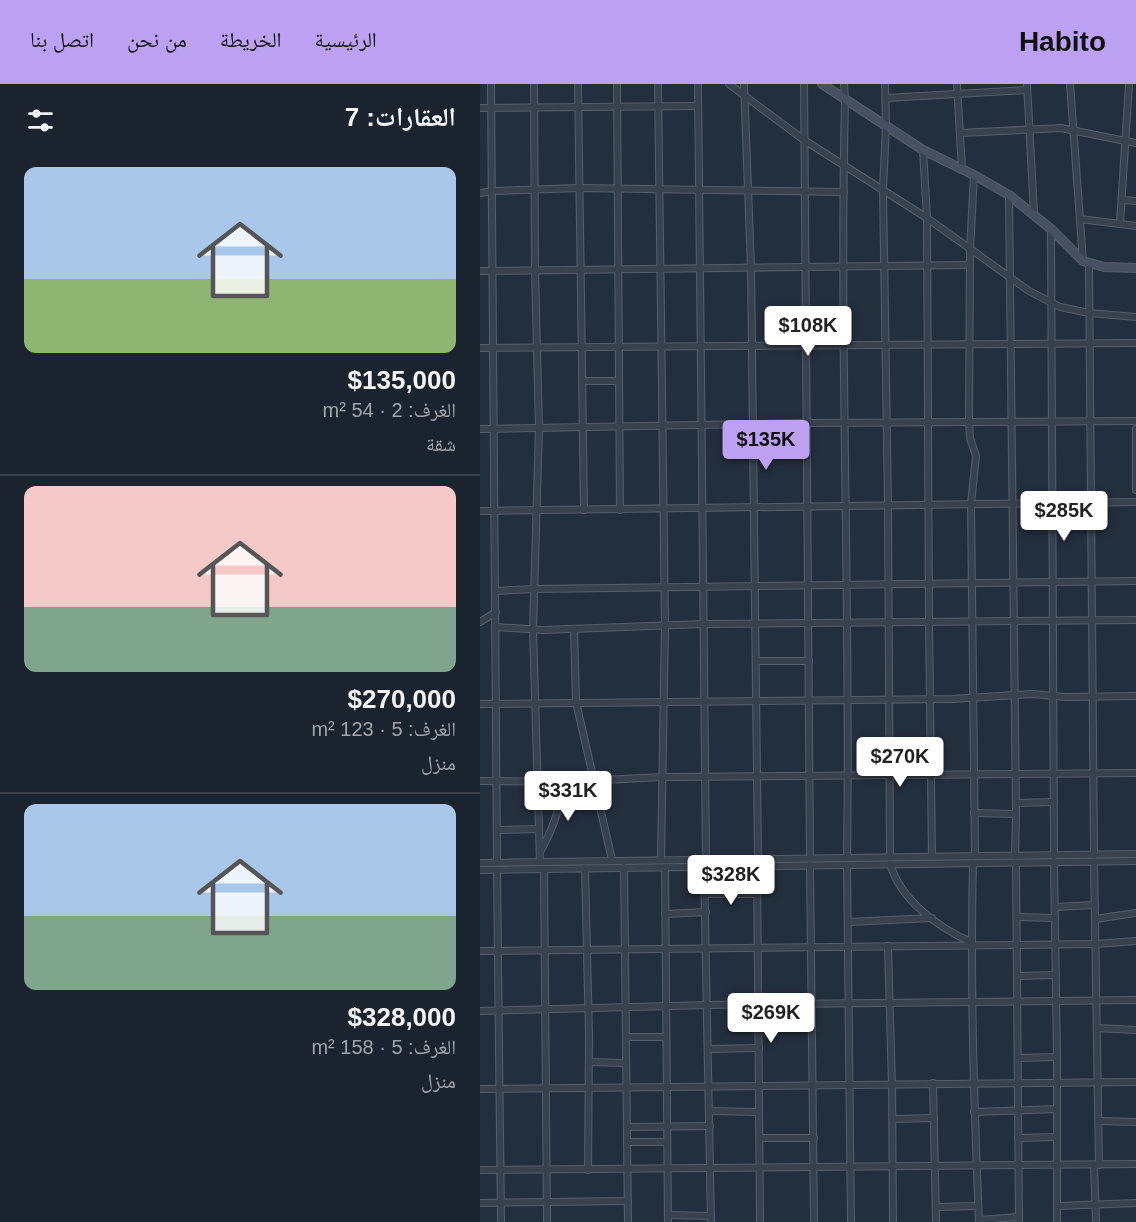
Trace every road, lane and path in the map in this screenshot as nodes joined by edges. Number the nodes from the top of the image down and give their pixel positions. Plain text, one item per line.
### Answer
1 (491, 84) edge
2 (534, 84) edge
3 (578, 84) edge
4 (617, 84) edge
5 (658, 84) edge
6 (698, 84) edge
7 (729, 84) edge
8 (744, 84) edge
9 (804, 84) edge
10 (822, 84) edge
11 (844, 84) edge
12 (885, 84) edge
13 (957, 84) edge
14 (995, 84) edge
15 (1070, 84) edge
16 (1129, 84) edge
17 (1027, 87) edge
18 (996, 92) junction
19 (958, 94) junction
20 (744, 95) junction
21 (886, 98) junction
22 (845, 99) junction
23 (698, 106) junction
24 (578, 107) junction
25 (617, 107) junction
26 (480, 108) edge
27 (491, 108) junction
28 (534, 108) junction
29 (658, 108) junction
30 (886, 126) junction
31 (1030, 129) junction
32 (1073, 130) junction
33 (960, 133) junction
34 (804, 140) junction
35 (1126, 142) junction
36 (1136, 144) edge
37 (923, 150) junction
38 (844, 164) junction
39 (962, 169) junction
40 (974, 175) junction
41 (579, 188) junction
42 (618, 188) junction
43 (660, 189) junction
44 (882, 189) junction
45 (534, 190) junction
46 (698, 190) junction
47 (749, 190) junction
48 (803, 190) junction
49 (493, 191) junction
50 (844, 192) junction
51 (480, 194) edge
52 (1009, 195) junction
53 (1122, 200) junction
54 (1136, 201) edge
55 (1034, 214) junction
56 (927, 218) junction
57 (1080, 219) junction
58 (1120, 224) junction
59 (1136, 226) edge
60 (1051, 229) junction
61 (970, 250) junction
62 (1086, 263) junction
63 (970, 264) junction
64 (927, 265) junction
65 (806, 266) junction
66 (843, 266) junction
67 (884, 266) junction
68 (752, 267) junction
69 (661, 268) junction
70 (700, 268) junction
71 (1136, 268) edge
72 (618, 269) junction
73 (492, 270) junction
74 (535, 270) junction
75 (579, 270) junction
76 (480, 271) edge
77 (1011, 278) junction
78 (1051, 303) junction
79 (1089, 312) junction
80 (1136, 317) edge
81 (970, 343) junction
82 (1011, 343) junction
83 (1051, 343) junction
84 (1089, 343) junction
85 (1136, 343) edge
86 (927, 344) junction
87 (806, 345) junction
88 (844, 345) junction
89 (885, 345) junction
90 (618, 346) junction
91 (662, 346) junction
92 (701, 346) junction
93 (752, 346) junction
94 (493, 347) junction
95 (582, 347) junction
96 (480, 348) edge
97 (537, 348) junction
98 (583, 381) junction
99 (618, 381) junction
100 (1089, 421) junction
101 (1136, 421) edge
102 (969, 422) junction
103 (1011, 422) junction
104 (1051, 422) junction
105 (806, 423) junction
106 (846, 423) junction
107 (886, 423) junction
108 (927, 423) junction
109 (754, 424) junction
110 (702, 425) junction
111 (662, 426) junction
112 (584, 427) junction
113 (620, 427) junction
114 (493, 428) junction
115 (539, 428) junction
116 (480, 429) edge
117 (1136, 429) edge
118 (1136, 490) edge
119 (1136, 502) edge
120 (1091, 503) junction
121 (971, 504) junction
122 (1012, 504) junction
123 (1052, 504) junction
124 (846, 505) junction
125 (888, 505) junction
126 (928, 505) junction
127 (807, 506) junction
128 (703, 507) junction
129 (755, 507) junction
130 (664, 508) junction
131 (584, 510) junction
132 (620, 510) junction
133 (480, 511) edge
134 (494, 511) junction
135 (538, 511) junction
136 (1136, 581) edge
137 (1092, 582) junction
138 (1014, 583) junction
139 (1052, 583) junction
140 (972, 584) junction
141 (807, 585) junction
142 (848, 585) junction
143 (888, 585) junction
144 (929, 585) junction
145 (755, 586) junction
146 (703, 587) junction
147 (664, 588) junction
148 (535, 589) junction
149 (495, 591) junction
150 (496, 612) junction
151 (1136, 620) edge
152 (972, 621) junction
153 (1014, 621) junction
154 (1053, 621) junction
155 (1092, 621) junction
156 (480, 622) edge
157 (929, 622) junction
158 (807, 623) junction
159 (847, 623) junction
160 (888, 623) junction
161 (704, 624) junction
162 (756, 624) junction
163 (665, 625) junction
164 (496, 627) junction
165 (574, 629) junction
166 (533, 630) junction
167 (756, 661) junction
168 (809, 661) junction
169 (1015, 695) junction
170 (1052, 696) junction
171 (1136, 696) edge
172 (973, 698) junction
173 (1092, 698) junction
174 (848, 699) junction
175 (889, 699) junction
176 (930, 699) junction
177 (757, 700) junction
178 (810, 700) junction
179 (576, 702) junction
180 (664, 702) junction
181 (705, 702) junction
182 (480, 704) edge
183 (496, 704) junction
184 (535, 704) junction
185 (1016, 773) junction
186 (1054, 773) junction
187 (1093, 773) junction
188 (1136, 773) edge
189 (974, 775) junction
190 (757, 776) junction
191 (810, 776) junction
192 (848, 776) junction
193 (890, 776) junction
194 (931, 776) junction
195 (663, 777) junction
196 (705, 777) junction
197 (480, 781) edge
198 (496, 781) junction
199 (592, 781) junction
200 (538, 782) junction
201 (563, 782) junction
202 (1054, 802) junction
203 (1016, 803) junction
204 (974, 813) junction
205 (1016, 814) junction
206 (539, 829) junction
207 (497, 830) junction
208 (540, 853) junction
209 (1136, 854) edge
210 (932, 856) junction
211 (1094, 858) junction
212 (661, 859) junction
213 (974, 859) junction
214 (1016, 859) junction
215 (612, 860) junction
216 (890, 860) junction
217 (1054, 860) junction
218 (847, 861) junction
219 (1136, 861) edge
220 (540, 862) junction
221 (758, 862) junction
222 (810, 862) junction
223 (480, 863) edge
224 (705, 863) junction
225 (497, 866) junction
226 (624, 867) junction
227 (664, 867) junction
228 (585, 868) junction
229 (544, 869) junction
230 (480, 870) edge
231 (705, 894) junction
232 (757, 894) junction
233 (1095, 905) junction
234 (1055, 907) junction
235 (706, 912) junction
236 (1136, 913) edge
237 (665, 914) junction
238 (1018, 917) junction
239 (932, 918) junction
240 (1056, 918) junction
241 (1095, 919) junction
242 (848, 922) junction
243 (1136, 941) edge
244 (971, 943) junction
245 (1018, 944) junction
246 (1056, 944) junction
247 (1096, 944) junction
248 (888, 946) junction
249 (758, 947) junction
250 (810, 947) junction
251 (849, 947) junction
252 (707, 948) junction
253 (665, 949) junction
254 (545, 950) junction
255 (625, 950) junction
256 (480, 951) edge
257 (498, 951) junction
258 (586, 951) junction
259 (1056, 975) junction
260 (1018, 976) junction
261 (1136, 1000) edge
262 (1097, 1001) junction
263 (972, 1002) junction
264 (1019, 1002) junction
265 (1057, 1002) junction
266 (849, 1003) junction
267 (890, 1003) junction
268 (758, 1004) junction
269 (811, 1004) junction
270 (666, 1005) junction
271 (708, 1005) junction
272 (626, 1007) junction
273 (588, 1008) junction
274 (546, 1010) junction
275 (480, 1011) edge
276 (499, 1011) junction
277 (1097, 1028) junction
278 (1136, 1030) edge
279 (626, 1037) junction
280 (666, 1037) junction
281 (759, 1048) junction
282 (709, 1049) junction
283 (1057, 1057) junction
284 (1018, 1058) junction
285 (589, 1062) junction
286 (626, 1063) junction
287 (974, 1082) junction
288 (1018, 1082) junction
289 (1098, 1082) junction
290 (1136, 1082) edge
291 (933, 1083) junction
292 (1057, 1083) junction
293 (759, 1085) junction
294 (813, 1085) junction
295 (850, 1085) junction
296 (892, 1085) junction
297 (710, 1086) junction
298 (589, 1087) junction
299 (627, 1087) junction
300 (667, 1087) junction
301 (500, 1088) junction
302 (547, 1088) junction
303 (480, 1089) edge
304 (1057, 1108) junction
305 (710, 1111) junction
306 (1018, 1111) junction
307 (759, 1112) junction
308 (974, 1112) junction
309 (934, 1118) junction
310 (893, 1119) junction
311 (1098, 1121) junction
312 (1136, 1122) edge
313 (627, 1126) junction
314 (667, 1126) junction
315 (710, 1126) junction
316 (1057, 1137) junction
317 (760, 1138) junction
318 (814, 1138) junction
319 (1018, 1138) junction
320 (627, 1142) junction
321 (667, 1142) junction
322 (1136, 1164) edge
323 (977, 1165) junction
324 (1018, 1165) junction
325 (1057, 1165) junction
326 (1096, 1165) junction
327 (893, 1166) junction
328 (936, 1166) junction
329 (851, 1167) junction
330 (711, 1168) junction
331 (760, 1168) junction
332 (814, 1168) junction
333 (627, 1169) junction
334 (668, 1169) junction
335 (480, 1170) edge
336 (500, 1170) junction
337 (547, 1170) junction
338 (588, 1170) junction
339 (628, 1201) junction
340 (480, 1203) edge
341 (501, 1203) junction
342 (547, 1203) junction
343 (1136, 1203) edge
344 (1095, 1205) junction
345 (978, 1206) junction
346 (1057, 1206) junction
347 (936, 1207) junction
348 (668, 1219) edge
349 (711, 1219) edge
350 (1019, 1220) edge
351 (979, 1221) edge
352 (501, 1222) edge
353 (547, 1222) edge
354 (628, 1222) edge
355 (760, 1222) edge
356 (814, 1222) edge
357 (851, 1222) edge
358 (893, 1222) edge
359 (936, 1222) edge
360 (1057, 1222) edge
361 (1096, 1222) edge

1 - 27 street
2 - 28 street
3 - 24 street
4 - 25 street
5 - 29 street
6 - 23 street
7 - 20 street
8 - 20 street
9 - 34 street
10 - 22 street
11 - 22 street
12 - 21 street
13 - 19 street
14 - 18 street
15 - 32 street
16 - 35 street
17 - 18 street
17 - 31 street
18 - 19 street
19 - 21 street
19 - 33 street
20 - 34 street
20 - 47 street
21 - 30 street
22 - 30 street
22 - 38 street
23 - 29 street
23 - 46 street
24 - 25 street
24 - 28 street
24 - 41 street
25 - 29 street
25 - 42 street
26 - 27 street
27 - 28 street
27 - 49 street
28 - 45 street
29 - 43 street
30 - 37 street
30 - 44 street
31 - 32 street
31 - 33 street
31 - 55 street
32 - 35 street
32 - 57 street
33 - 39 street
34 - 38 street
34 - 48 street
35 - 36 street
35 - 53 street
37 - 39 street
37 - 56 street
38 - 44 street
38 - 50 street
39 - 40 street
40 - 52 street
40 - 61 street
41 - 42 street
41 - 45 street
41 - 75 street
42 - 43 street
42 - 72 street
43 - 46 street
43 - 69 street
44 - 56 street
44 - 67 street
45 - 49 street
45 - 74 street
46 - 47 street
46 - 70 street
47 - 48 street
47 - 68 street
48 - 50 street
48 - 65 street
49 - 51 street
49 - 73 street
50 - 66 street
52 - 55 street
52 - 77 street
53 - 54 street
53 - 58 street
55 - 60 street
56 - 61 street
56 - 64 street
57 - 58 street
57 - 62 street
58 - 59 street
60 - 62 street
60 - 78 street
61 - 63 street
61 - 77 street
62 - 71 street
62 - 79 street
63 - 64 street
63 - 81 street
64 - 67 street
64 - 86 street
65 - 66 street
65 - 68 street
65 - 87 street
66 - 67 street
66 - 88 street
67 - 89 street
68 - 70 street
68 - 93 street
69 - 70 street
69 - 72 street
69 - 91 street
70 - 92 street
72 - 75 street
72 - 90 street
73 - 74 street
73 - 76 street
73 - 94 street
74 - 75 street
74 - 97 street
75 - 95 street
77 - 78 street
77 - 82 street
78 - 79 street
78 - 83 street
79 - 80 street
79 - 84 street
81 - 82 street
81 - 86 street
81 - 102 street
82 - 83 street
82 - 103 street
83 - 84 street
83 - 104 street
84 - 85 street
84 - 100 street
86 - 89 street
86 - 108 street
87 - 88 street
87 - 93 street
87 - 105 street
88 - 89 street
88 - 106 street
89 - 107 street
90 - 91 street
90 - 95 street
90 - 99 street
91 - 92 street
91 - 111 street
92 - 93 street
92 - 110 street
93 - 109 street
94 - 96 street
94 - 97 street
94 - 114 street
95 - 97 street
95 - 98 street
97 - 115 street
98 - 99 street
98 - 112 street
99 - 113 street
100 - 101 street
100 - 104 street
100 - 120 street
102 - 103 street
102 - 108 street
102 - 121 street
103 - 104 street
103 - 122 street
104 - 123 street
105 - 106 street
105 - 109 street
105 - 127 street
106 - 107 street
106 - 124 street
107 - 108 street
107 - 125 street
108 - 126 street
109 - 110 street
109 - 129 street
110 - 111 street
110 - 128 street
111 - 113 street
111 - 130 street
112 - 113 street
112 - 115 street
112 - 131 street
113 - 132 street
114 - 115 street
114 - 116 street
114 - 134 street
115 - 135 street
117 - 118 street
119 - 120 street
120 - 123 street
120 - 137 street
121 - 122 street
121 - 126 street
121 - 140 street
122 - 123 street
122 - 138 street
123 - 139 street
124 - 125 street
124 - 127 street
124 - 142 street
125 - 126 street
125 - 143 street
126 - 144 street
127 - 129 street
127 - 141 street
128 - 129 street
128 - 130 street
128 - 146 street
129 - 145 street
130 - 132 street
130 - 147 street
131 - 132 street
131 - 135 street
133 - 134 street
134 - 135 street
134 - 149 street
135 - 148 street
136 - 137 street
137 - 139 street
137 - 155 street
138 - 139 street
138 - 140 street
138 - 153 street
139 - 154 street
140 - 144 street
140 - 152 street
141 - 142 street
141 - 145 street
141 - 158 street
142 - 143 street
142 - 159 street
143 - 144 street
143 - 160 street
144 - 157 street
145 - 146 street
145 - 162 street
146 - 147 street
146 - 161 street
147 - 148 street
147 - 163 street
148 - 149 street
148 - 166 street
149 - 150 street
150 - 156 street
150 - 164 street
151 - 155 street
152 - 153 street
152 - 157 street
152 - 172 street
153 - 154 street
153 - 169 street
154 - 155 street
154 - 170 street
155 - 173 street
157 - 160 street
157 - 176 street
158 - 159 street
158 - 162 street
158 - 168 street
159 - 160 street
159 - 174 street
160 - 175 street
161 - 162 street
161 - 163 street
161 - 181 street
162 - 167 street
163 - 165 street
163 - 180 street
164 - 166 street
164 - 183 street
165 - 166 street
165 - 179 street
166 - 184 street
167 - 168 street
167 - 177 street
168 - 178 street
169 - 170 street
169 - 172 street
169 - 185 street
170 - 173 street
170 - 186 street
171 - 173 street
172 - 176 street
172 - 189 street
173 - 187 street
174 - 175 street
174 - 178 street
174 - 192 street
175 - 176 street
175 - 193 street
176 - 194 street
177 - 178 street
177 - 181 street
177 - 190 street
178 - 191 street
179 - 180 street
179 - 184 street
179 - 199 street
180 - 181 street
180 - 195 street
181 - 196 street
182 - 183 street
183 - 184 street
183 - 198 street
184 - 200 street
185 - 186 street
185 - 189 street
185 - 203 street
186 - 187 street
186 - 202 street
187 - 188 street
187 - 211 street
189 - 194 street
189 - 204 street
190 - 191 street
190 - 196 street
190 - 221 street
191 - 192 street
191 - 222 street
192 - 193 street
192 - 218 street
193 - 194 street
193 - 216 street
194 - 210 street
195 - 196 street
195 - 199 street
195 - 212 street
196 - 224 street
197 - 198 street
198 - 200 street
198 - 207 street
199 - 201 street
199 - 215 street
200 - 201 street
200 - 206 street
201 - 208 street
202 - 203 street
202 - 217 street
203 - 205 street
204 - 205 street
204 - 213 street
205 - 214 street
206 - 207 street
206 - 208 street
207 - 225 street
208 - 220 street
209 - 211 street
210 - 213 street
210 - 216 street
211 - 217 street
211 - 219 street
211 - 233 street
212 - 215 street
212 - 224 street
213 - 214 street
213 - 216 street
213 - 244 street
214 - 217 street
214 - 238 street
215 - 220 street
216 - 218 street
216 - 239 street
217 - 234 street
218 - 222 street
218 - 242 street
220 - 225 street
221 - 222 street
221 - 224 street
221 - 232 street
222 - 250 street
223 - 225 street
224 - 227 street
224 - 231 street
225 - 229 street
225 - 230 street
225 - 257 street
226 - 227 street
226 - 228 street
226 - 255 street
227 - 237 street
228 - 229 street
228 - 258 street
229 - 254 street
231 - 232 street
231 - 235 street
232 - 249 street
233 - 234 street
233 - 241 street
234 - 240 street
235 - 237 street
235 - 252 street
236 - 241 street
237 - 253 street
238 - 240 street
238 - 245 street
239 - 242 street
239 - 244 street
240 - 246 street
241 - 247 street
242 - 251 street
243 - 247 street
244 - 245 street
244 - 248 street
244 - 263 street
245 - 246 street
245 - 260 street
246 - 247 street
246 - 259 street
247 - 262 street
248 - 251 street
248 - 267 street
249 - 250 street
249 - 252 street
249 - 268 street
250 - 251 street
250 - 269 street
251 - 266 street
252 - 253 street
252 - 271 street
253 - 255 street
253 - 270 street
254 - 257 street
254 - 258 street
254 - 274 street
255 - 258 street
255 - 272 street
256 - 257 street
257 - 276 street
258 - 273 street
259 - 260 street
259 - 265 street
260 - 264 street
261 - 262 street
262 - 265 street
262 - 277 street
263 - 264 street
263 - 267 street
263 - 287 street
264 - 265 street
264 - 284 street
265 - 283 street
266 - 267 street
266 - 269 street
266 - 295 street
267 - 296 street
268 - 269 street
268 - 271 street
268 - 281 street
269 - 294 street
270 - 271 street
270 - 272 street
270 - 280 street
271 - 282 street
272 - 273 street
272 - 279 street
273 - 274 street
273 - 285 street
274 - 276 street
274 - 302 street
275 - 276 street
276 - 301 street
277 - 278 street
277 - 289 street
279 - 280 street
279 - 286 street
280 - 300 street
281 - 282 street
281 - 293 street
282 - 297 street
283 - 284 street
283 - 292 street
284 - 288 street
285 - 286 street
285 - 298 street
286 - 299 street
287 - 288 street
287 - 291 street
287 - 308 street
288 - 292 street
288 - 306 street
289 - 290 street
289 - 292 street
289 - 311 street
291 - 296 street
291 - 309 street
292 - 304 street
293 - 294 street
293 - 297 street
293 - 307 street
294 - 295 street
294 - 318 street
295 - 296 street
295 - 329 street
296 - 310 street
297 - 300 street
297 - 305 street
298 - 299 street
298 - 302 street
298 - 338 street
299 - 300 street
299 - 313 street
300 - 314 street
301 - 302 street
301 - 303 street
301 - 336 street
302 - 337 street
304 - 306 street
304 - 316 street
305 - 307 street
305 - 315 street
306 - 308 street
306 - 319 street
307 - 317 street
308 - 323 street
309 - 310 street
309 - 328 street
310 - 327 street
311 - 312 street
311 - 326 street
313 - 314 street
313 - 320 street
314 - 315 street
314 - 321 street
315 - 330 street
316 - 319 street
316 - 325 street
317 - 318 street
317 - 331 street
318 - 332 street
319 - 324 street
320 - 321 street
320 - 333 street
321 - 334 street
322 - 326 street
323 - 324 street
323 - 328 street
323 - 345 street
324 - 325 street
324 - 350 street
325 - 326 street
325 - 346 street
326 - 344 street
327 - 328 street
327 - 329 street
327 - 358 street
328 - 347 street
329 - 332 street
329 - 357 street
330 - 331 street
330 - 334 street
330 - 349 street
331 - 332 street
331 - 355 street
332 - 356 street
333 - 334 street
333 - 338 street
333 - 339 street
334 - 348 street
335 - 336 street
336 - 337 street
336 - 341 street
337 - 338 street
337 - 342 street
339 - 342 street
339 - 354 street
340 - 341 street
341 - 342 street
341 - 352 street
342 - 353 street
343 - 344 street
344 - 346 street
344 - 361 street
345 - 347 street
345 - 351 street
346 - 360 street
347 - 359 street
348 - 349 street
350 - 351 street

